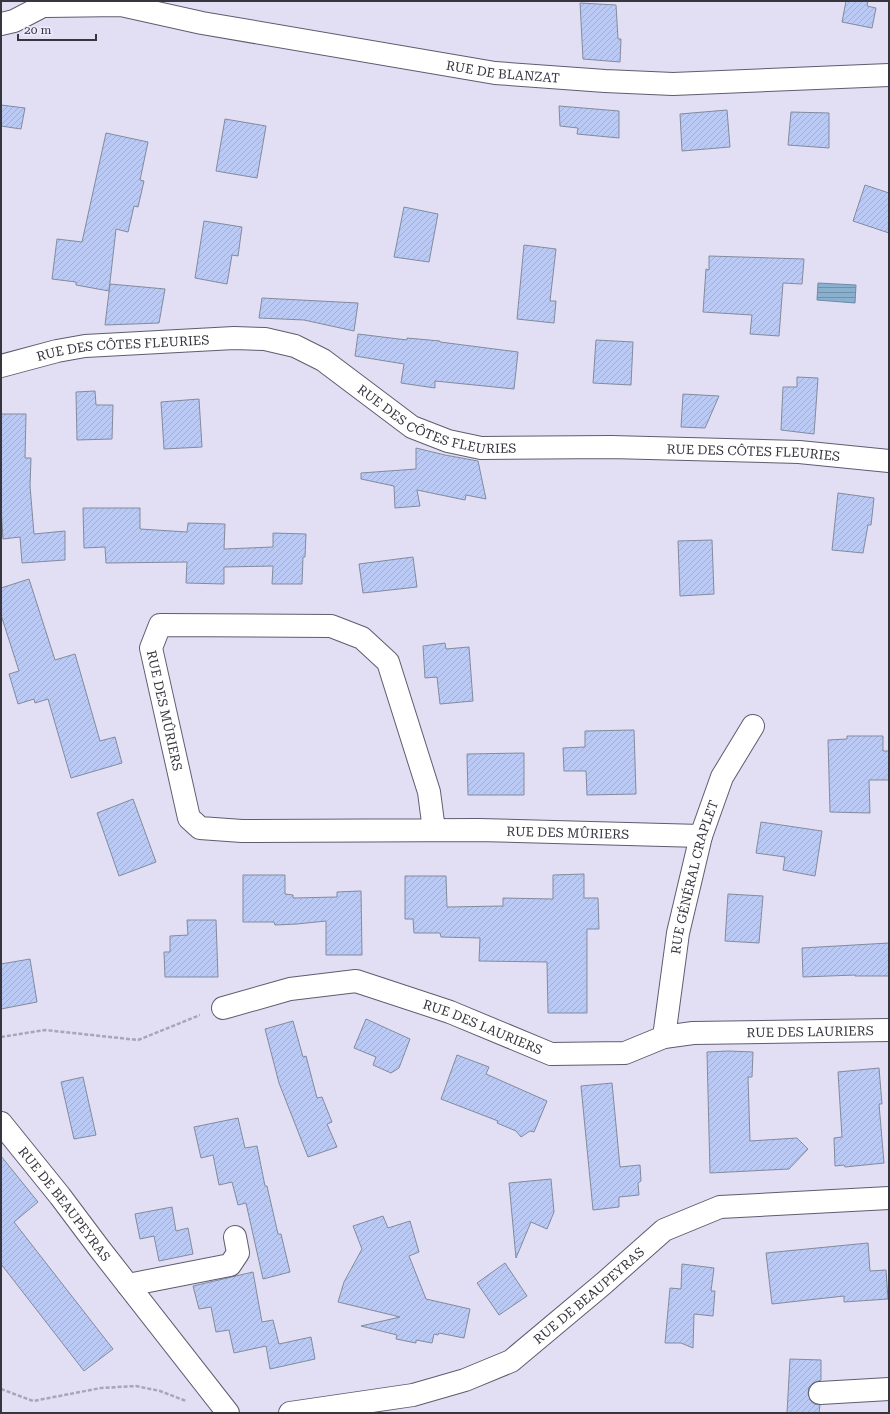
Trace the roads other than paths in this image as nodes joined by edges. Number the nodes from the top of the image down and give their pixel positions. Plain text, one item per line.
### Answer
1 (18, 1) edge
2 (117, 3) edge
3 (46, 5) edge
4 (1, 24) edge
5 (889, 75) edge
6 (1, 366) edge
7 (889, 461) edge
8 (753, 726) dead end
9 (434, 830) junction
10 (701, 836) junction
11 (223, 1008) road end
12 (889, 1030) edge
13 (664, 1037) junction
14 (1, 1123) edge
15 (889, 1198) edge
16 (235, 1236) dead end
17 (128, 1285) junction
18 (889, 1389) edge
19 (820, 1393) dead end
20 (223, 1407) edge
21 (290, 1413) edge

1 - 3 street
2 - 3 street, RUE DE BLANZAT
2 - 5 street, RUE DE BLANZAT
3 - 4 street
6 - 7 street, RUE DES CÔTES FLEURIES
8 - 10 street, RUE GÉNÉRAL CRAPLET
9 - 9 street, RUE DES MÛRIERS
9 - 10 street, RUE DES MÛRIERS
10 - 13 street, RUE GÉNÉRAL CRAPLET
11 - 13 street, RUE DES LAURIERS
12 - 13 street, RUE DES LAURIERS
14 - 17 street, RUE DE BEAUPEYRAS
15 - 21 street, RUE DE BEAUPEYRAS
16 - 17 street
17 - 20 street, RUE DE BEAUPEYRAS
18 - 19 street

